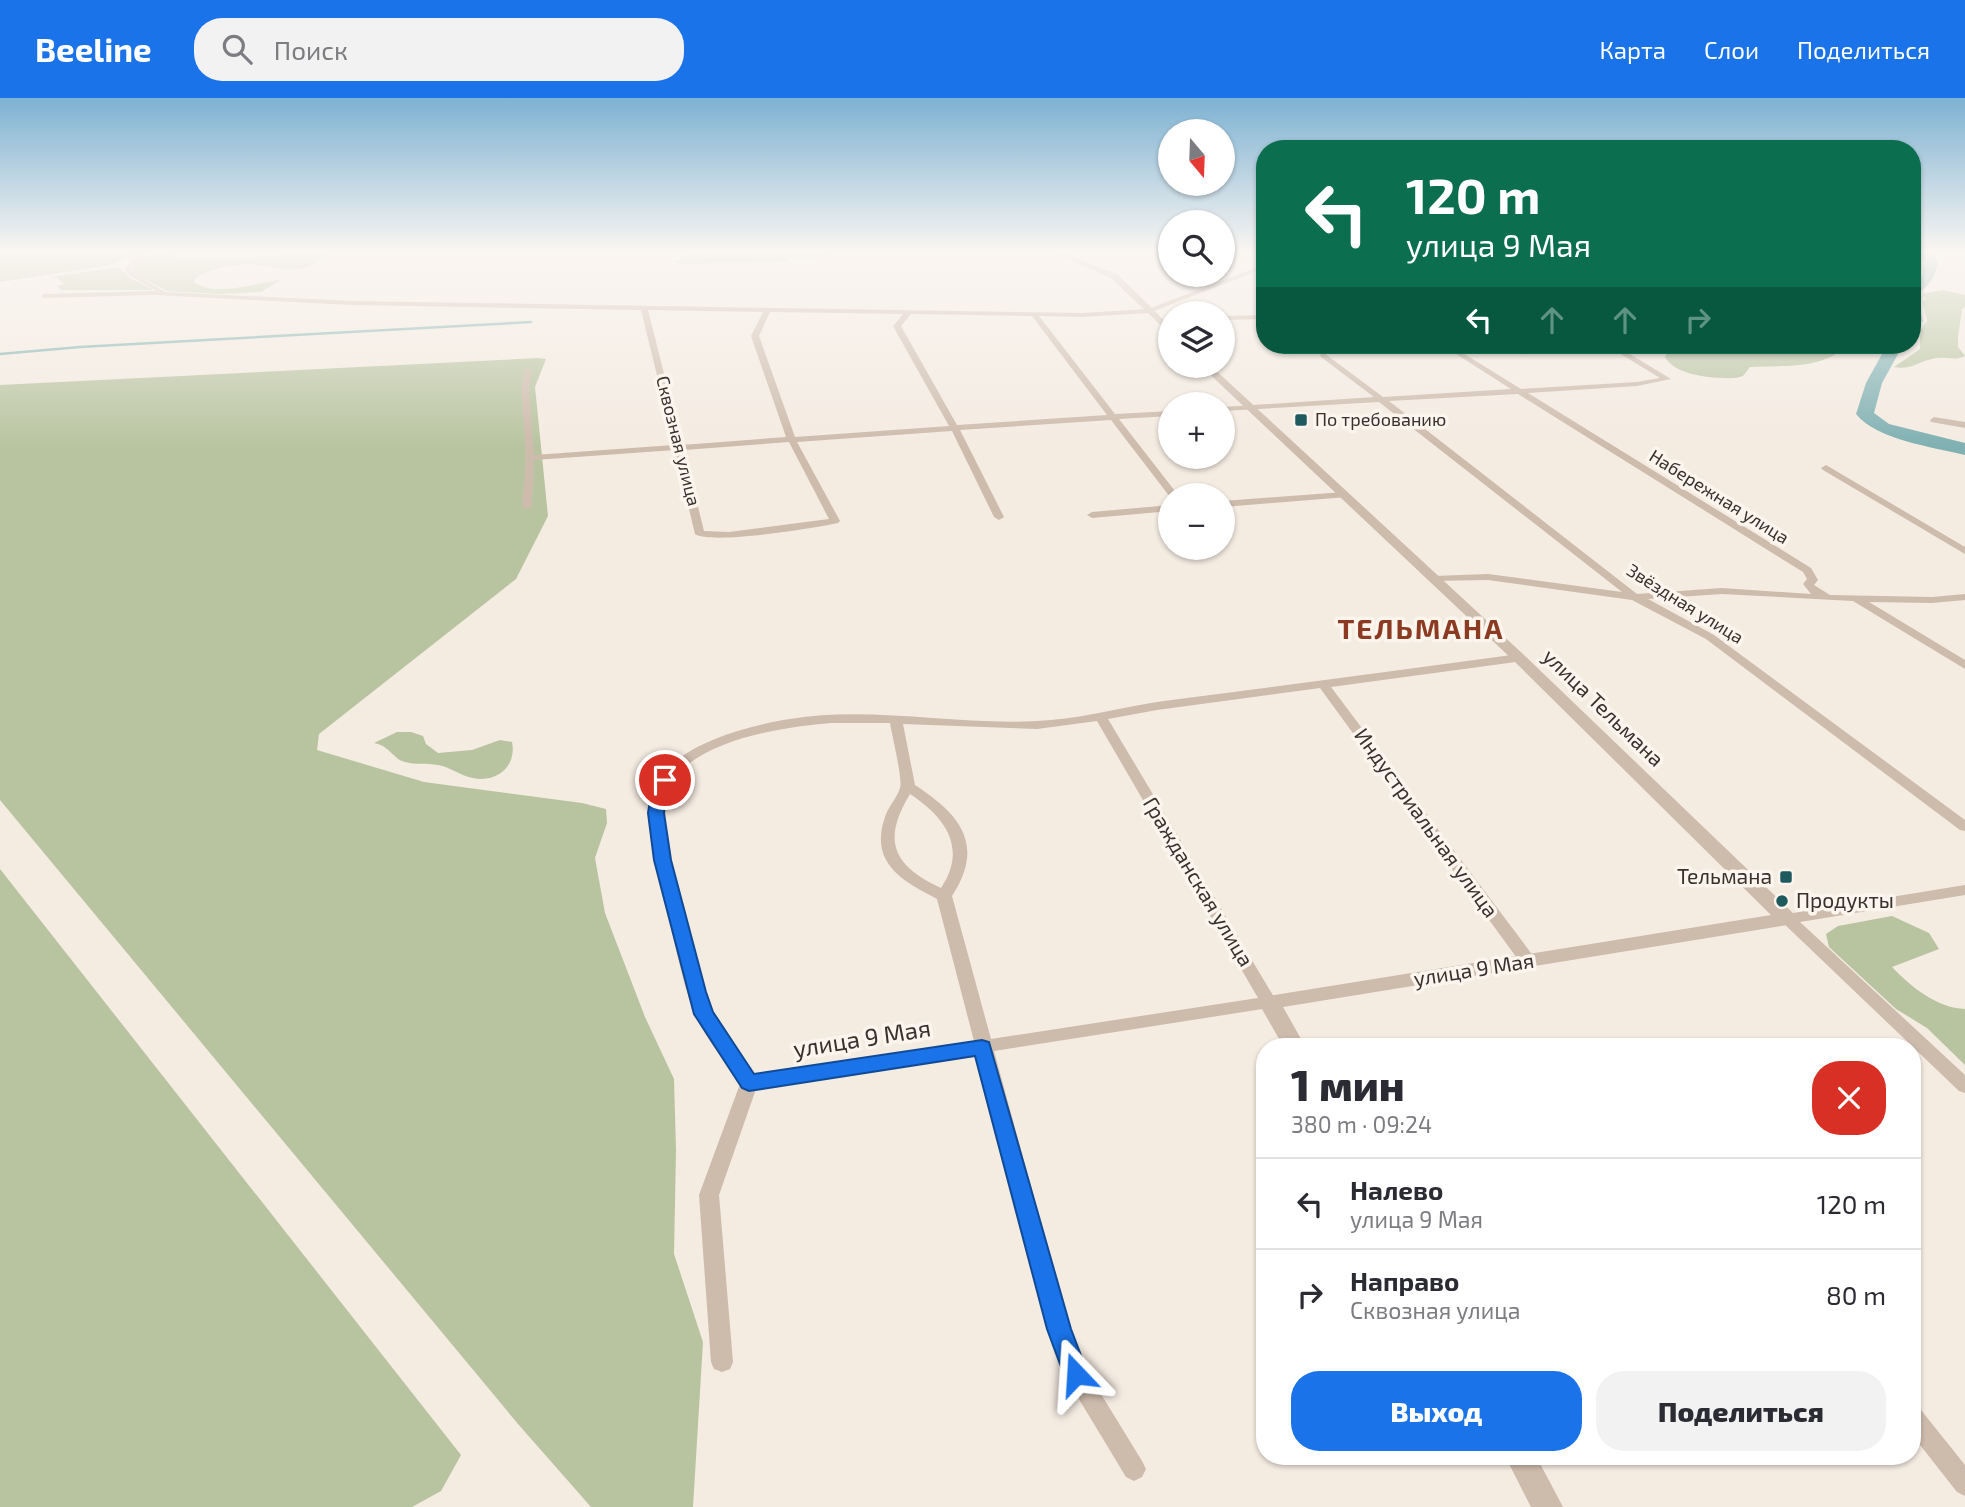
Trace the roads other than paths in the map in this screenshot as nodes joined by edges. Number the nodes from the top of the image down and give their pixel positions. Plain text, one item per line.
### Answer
1 (646, 316) edge
2 (765, 316) edge
3 (906, 316) edge
4 (1035, 316) edge
5 (1256, 317) edge
6 (1235, 318) edge
7 (1460, 354) edge
8 (1624, 354) edge
9 (1324, 355) dead end
10 (528, 370) dead end
11 (1219, 378) edge
12 (1516, 389) junction
13 (1380, 398) junction
14 (1250, 407) junction
15 (1235, 408) edge
16 (1158, 414) edge
17 (1111, 417) junction
18 (1934, 420) dead end
19 (1965, 425) edge
20 (954, 427) junction
21 (791, 438) junction
22 (680, 446) junction
23 (530, 458) junction
24 (1826, 468) dead end
25 (1163, 483) edge
26 (1344, 495) junction
27 (1235, 503) edge
28 (527, 506) dead end
29 (1158, 509) edge
30 (1092, 514) dead end
31 (999, 517) dead end
32 (1965, 551) edge
33 (1434, 579) junction
34 (1808, 584) junction
35 (1722, 591) junction
36 (1635, 597) junction
37 (1965, 597) edge
38 (1828, 598) junction
39 (1855, 598) junction
40 (1519, 658) junction
41 (1965, 665) edge
42 (1323, 684) junction
43 (896, 719) junction
44 (1102, 719) junction
45 (908, 787) junction
46 (1965, 827) edge
47 (1965, 890) edge
48 (944, 896) junction
49 (1787, 919) junction
50 (1528, 961) junction
51 (1269, 1002) junction
52 (1289, 1038) edge
53 (1914, 1038) edge
54 (1921, 1045) edge
55 (982, 1048) junction
56 (749, 1083) junction
57 (1965, 1086) edge
58 (722, 1362) dead end
59 (1921, 1428) edge
60 (1526, 1465) edge
61 (1134, 1469) dead end
62 (1965, 1484) edge
63 (1548, 1507) edge

1 - 22 street, Сквозная улица
2 - 21 street
3 - 20 street
4 - 17 street
5 - 6 street
7 - 12 street, Набережная улица
8 - 12 street
9 - 13 street, Звёздная улица
10 - 23 street
11 - 14 street, улица Тельмана
12 - 13 street
12 - 34 street, Набережная улица
13 - 14 street
13 - 36 street, Звёздная улица
14 - 15 street
14 - 26 street, улица Тельмана
16 - 17 street
17 - 20 street
17 - 25 street
18 - 19 street
20 - 21 street
20 - 31 street
21 - 22 street
21 - 22 street, Сквозная улица
22 - 23 street
23 - 28 street
24 - 32 street
26 - 27 street
26 - 33 street, улица Тельмана
29 - 30 street
33 - 36 street
33 - 40 street, улица Тельмана
34 - 35 street
34 - 38 street, Набережная улица
35 - 36 street
35 - 38 street
36 - 46 street, Звёздная улица
37 - 39 street
38 - 39 street
39 - 41 street
40 - 42 street
40 - 49 street, улица Тельмана
42 - 44 street
42 - 50 street, Индустриальная улица
43 - 44 street
43 - 45 street
43 - 56 street
44 - 51 street, Гражданская улица
45 - 48 street
45 - 48 street
47 - 49 street, улица 9 Мая
48 - 55 street
49 - 50 street, улица 9 Мая
49 - 53 street, улица Тельмана
50 - 51 street, улица 9 Мая
51 - 52 street, Гражданская улица
51 - 55 street, улица 9 Мая
54 - 57 street, улица Тельмана
55 - 56 street, улица 9 Мая
55 - 61 street
56 - 58 street
59 - 62 street
60 - 63 street

